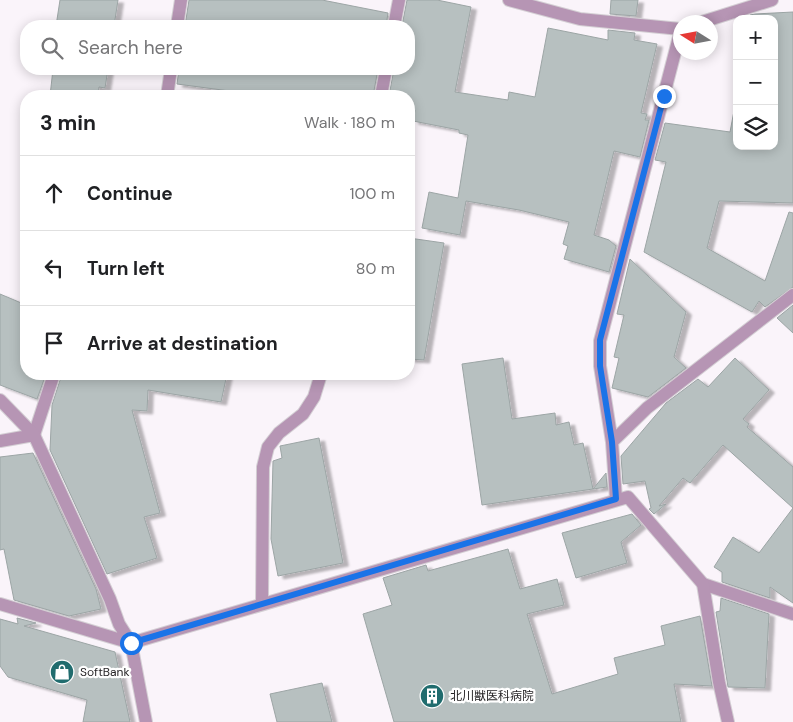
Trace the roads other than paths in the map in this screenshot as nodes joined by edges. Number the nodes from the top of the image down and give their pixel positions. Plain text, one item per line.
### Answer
1 (181, 0) edge
2 (399, 0) edge
3 (509, 0) edge
4 (772, 0) edge
5 (718, 17) edge
6 (178, 20) edge
7 (395, 20) edge
8 (673, 28) edge
9 (673, 60) edge
10 (170, 75) edge
11 (385, 75) edge
12 (168, 90) edge
13 (382, 90) edge
14 (793, 295) edge
15 (52, 380) edge
16 (319, 380) edge
17 (0, 400) edge
18 (34, 435) junction
19 (0, 441) edge
20 (612, 442) junction
21 (616, 499) junction
22 (703, 584) junction
23 (0, 604) edge
24 (262, 604) junction
25 (793, 614) edge
26 (131, 643) junction
27 (146, 722) edge
28 (728, 722) edge

1 - 6 street
2 - 7 street
3 - 8 street
4 - 5 street
9 - 20 street
10 - 12 street
11 - 13 street
14 - 20 street
15 - 18 street
16 - 24 street
17 - 18 street
18 - 19 street
18 - 26 street
20 - 21 street
21 - 22 street
21 - 24 street
22 - 25 street
22 - 28 street
23 - 26 street
24 - 26 street
26 - 27 street

